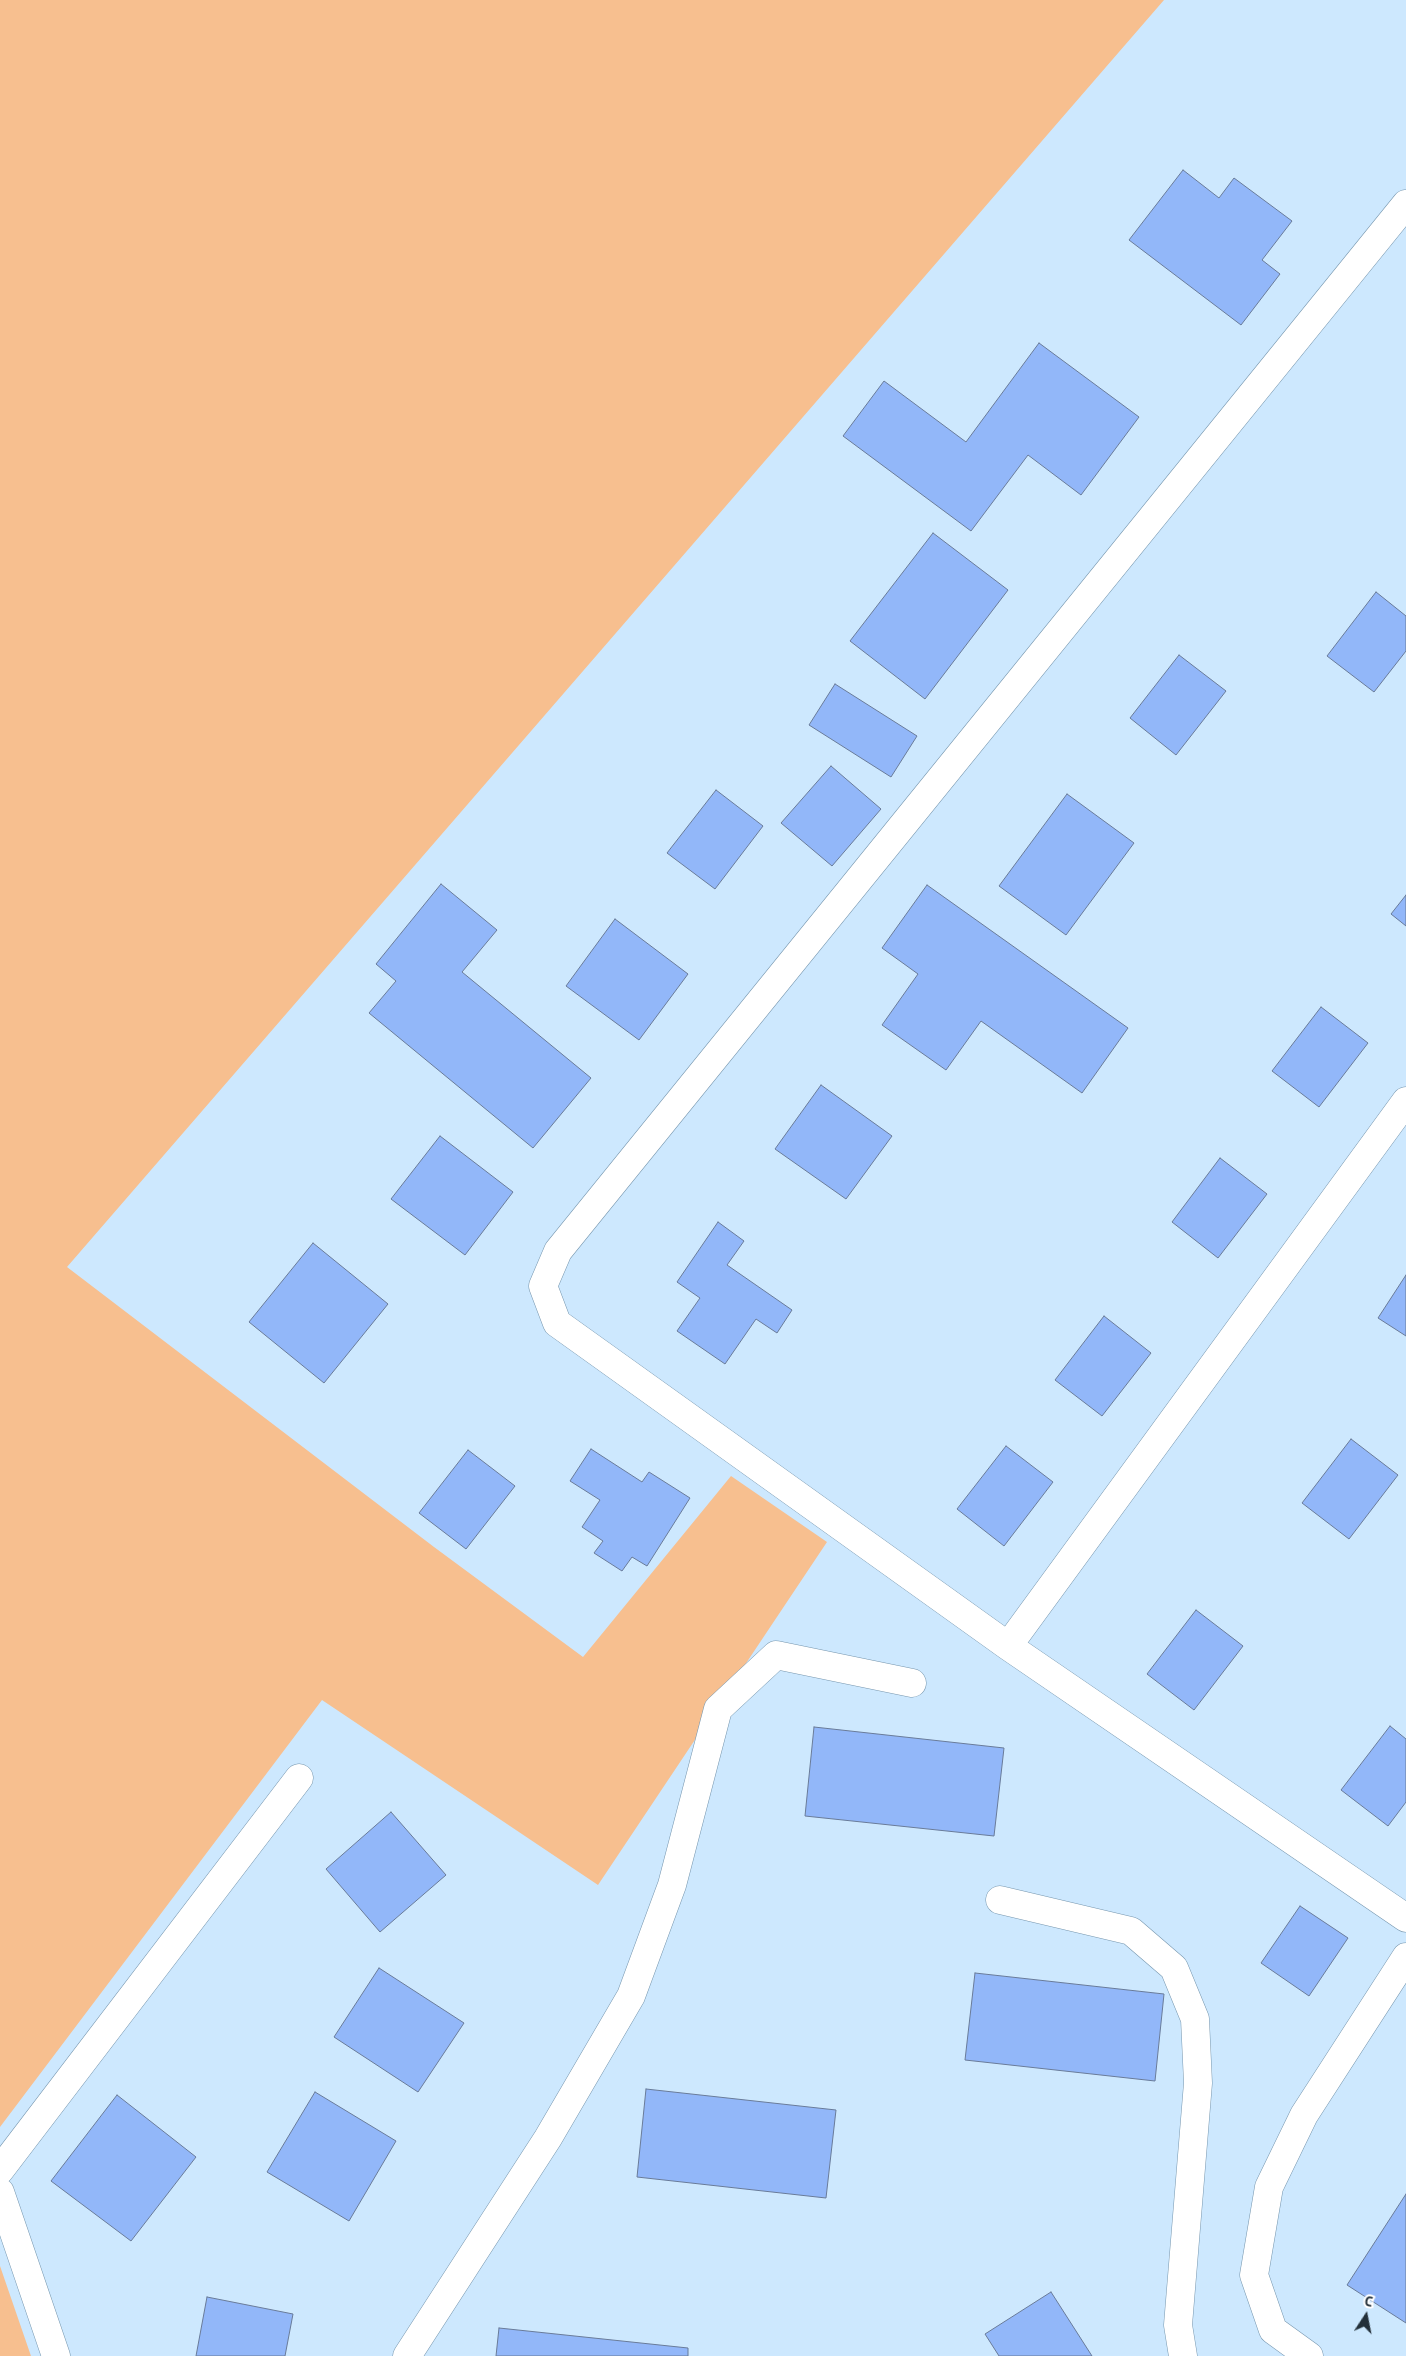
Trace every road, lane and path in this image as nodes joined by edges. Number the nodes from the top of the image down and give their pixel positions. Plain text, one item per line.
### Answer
1 (1406, 204) edge
2 (1406, 1101) edge
3 (1008, 1646) junction
4 (912, 1683) dead end
5 (300, 1778) dead end
6 (1000, 1900) dead end
7 (1406, 1918) edge
8 (1406, 1957) edge
9 (0, 2170) edge
10 (0, 2192) edge
11 (56, 2356) edge
12 (407, 2356) edge
13 (1183, 2356) edge
14 (1309, 2356) edge

1 - 3 street
2 - 3 street
3 - 7 street
4 - 12 street
5 - 9 street
6 - 13 street
8 - 14 street
10 - 11 street

